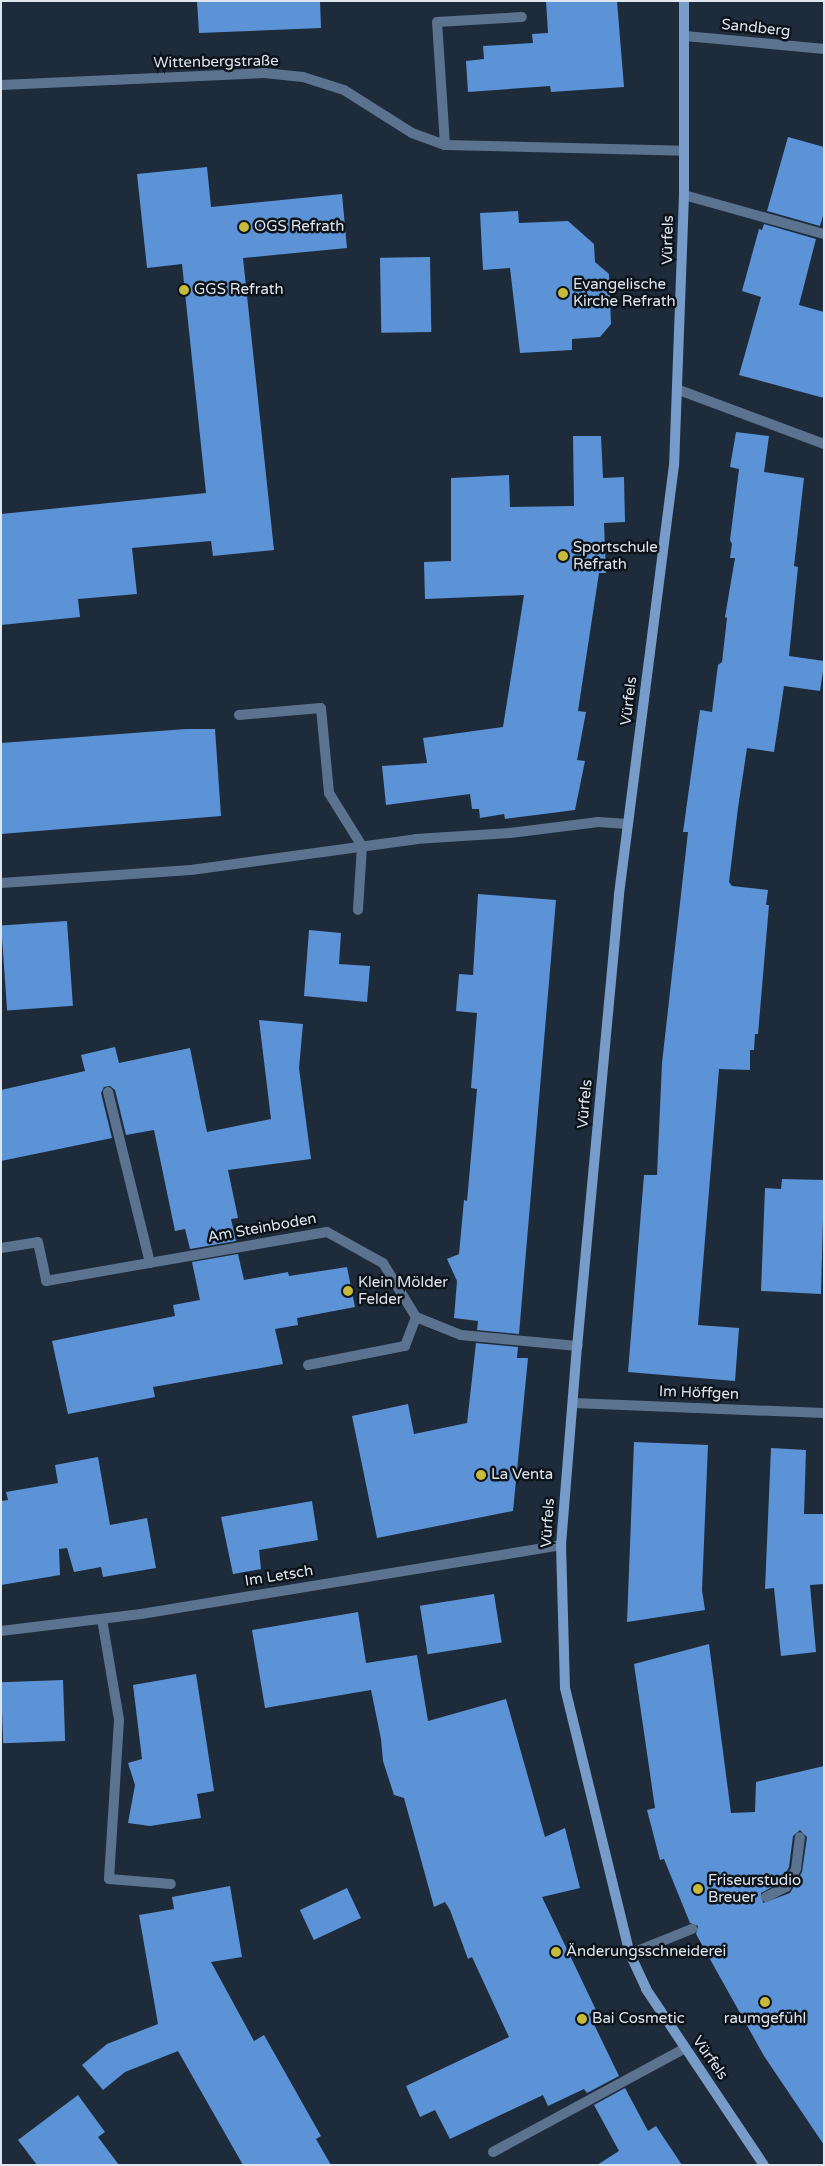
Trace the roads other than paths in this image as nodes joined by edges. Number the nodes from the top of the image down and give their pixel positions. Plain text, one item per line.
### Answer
1 (684, 1) edge
2 (522, 17) dead end
3 (684, 36) junction
4 (824, 49) edge
5 (1, 85) edge
6 (445, 146) junction
7 (684, 151) junction
8 (684, 195) junction
9 (823, 235) edge
10 (679, 390) junction
11 (824, 444) edge
12 (239, 715) dead end
13 (628, 824) junction
14 (362, 846) junction
15 (1, 883) edge
16 (358, 910) dead end
17 (108, 1092) dead end
18 (1, 1248) edge
19 (150, 1263) junction
20 (416, 1317) junction
21 (577, 1346) junction
22 (308, 1365) dead end
23 (573, 1403) junction
24 (824, 1414) edge
25 (561, 1544) junction
26 (102, 1619) junction
27 (1, 1631) edge
28 (800, 1838) dead end
29 (171, 1884) dead end
30 (766, 1897) dead end
31 (692, 1929) dead end
32 (630, 1954) junction
33 (685, 2048) junction
34 (493, 2152) dead end
35 (764, 2165) edge

1 - 3 street, Vürfels
2 - 6 street
3 - 4 street, Sandberg
3 - 7 street, Vürfels
5 - 6 street, Wittenbergstraße
6 - 7 street, Wittenbergstraße
7 - 8 street, Vürfels
8 - 9 street
8 - 10 street, Vürfels
10 - 11 street
10 - 13 street, Vürfels
12 - 14 street
13 - 14 street
13 - 21 street, Vürfels
14 - 15 street
14 - 16 street
17 - 19 street
18 - 19 street, Am Steinboden
19 - 20 street, Am Steinboden
20 - 21 street
20 - 22 street
21 - 23 street, Vürfels
23 - 24 street, Im Höffgen
23 - 25 street, Vürfels
25 - 26 street, Im Letsch
25 - 32 street, Vürfels
26 - 27 street, Im Letsch
26 - 29 street
28 - 30 street
31 - 32 street
32 - 33 street, Vürfels
33 - 34 street
33 - 35 street, Vürfels

